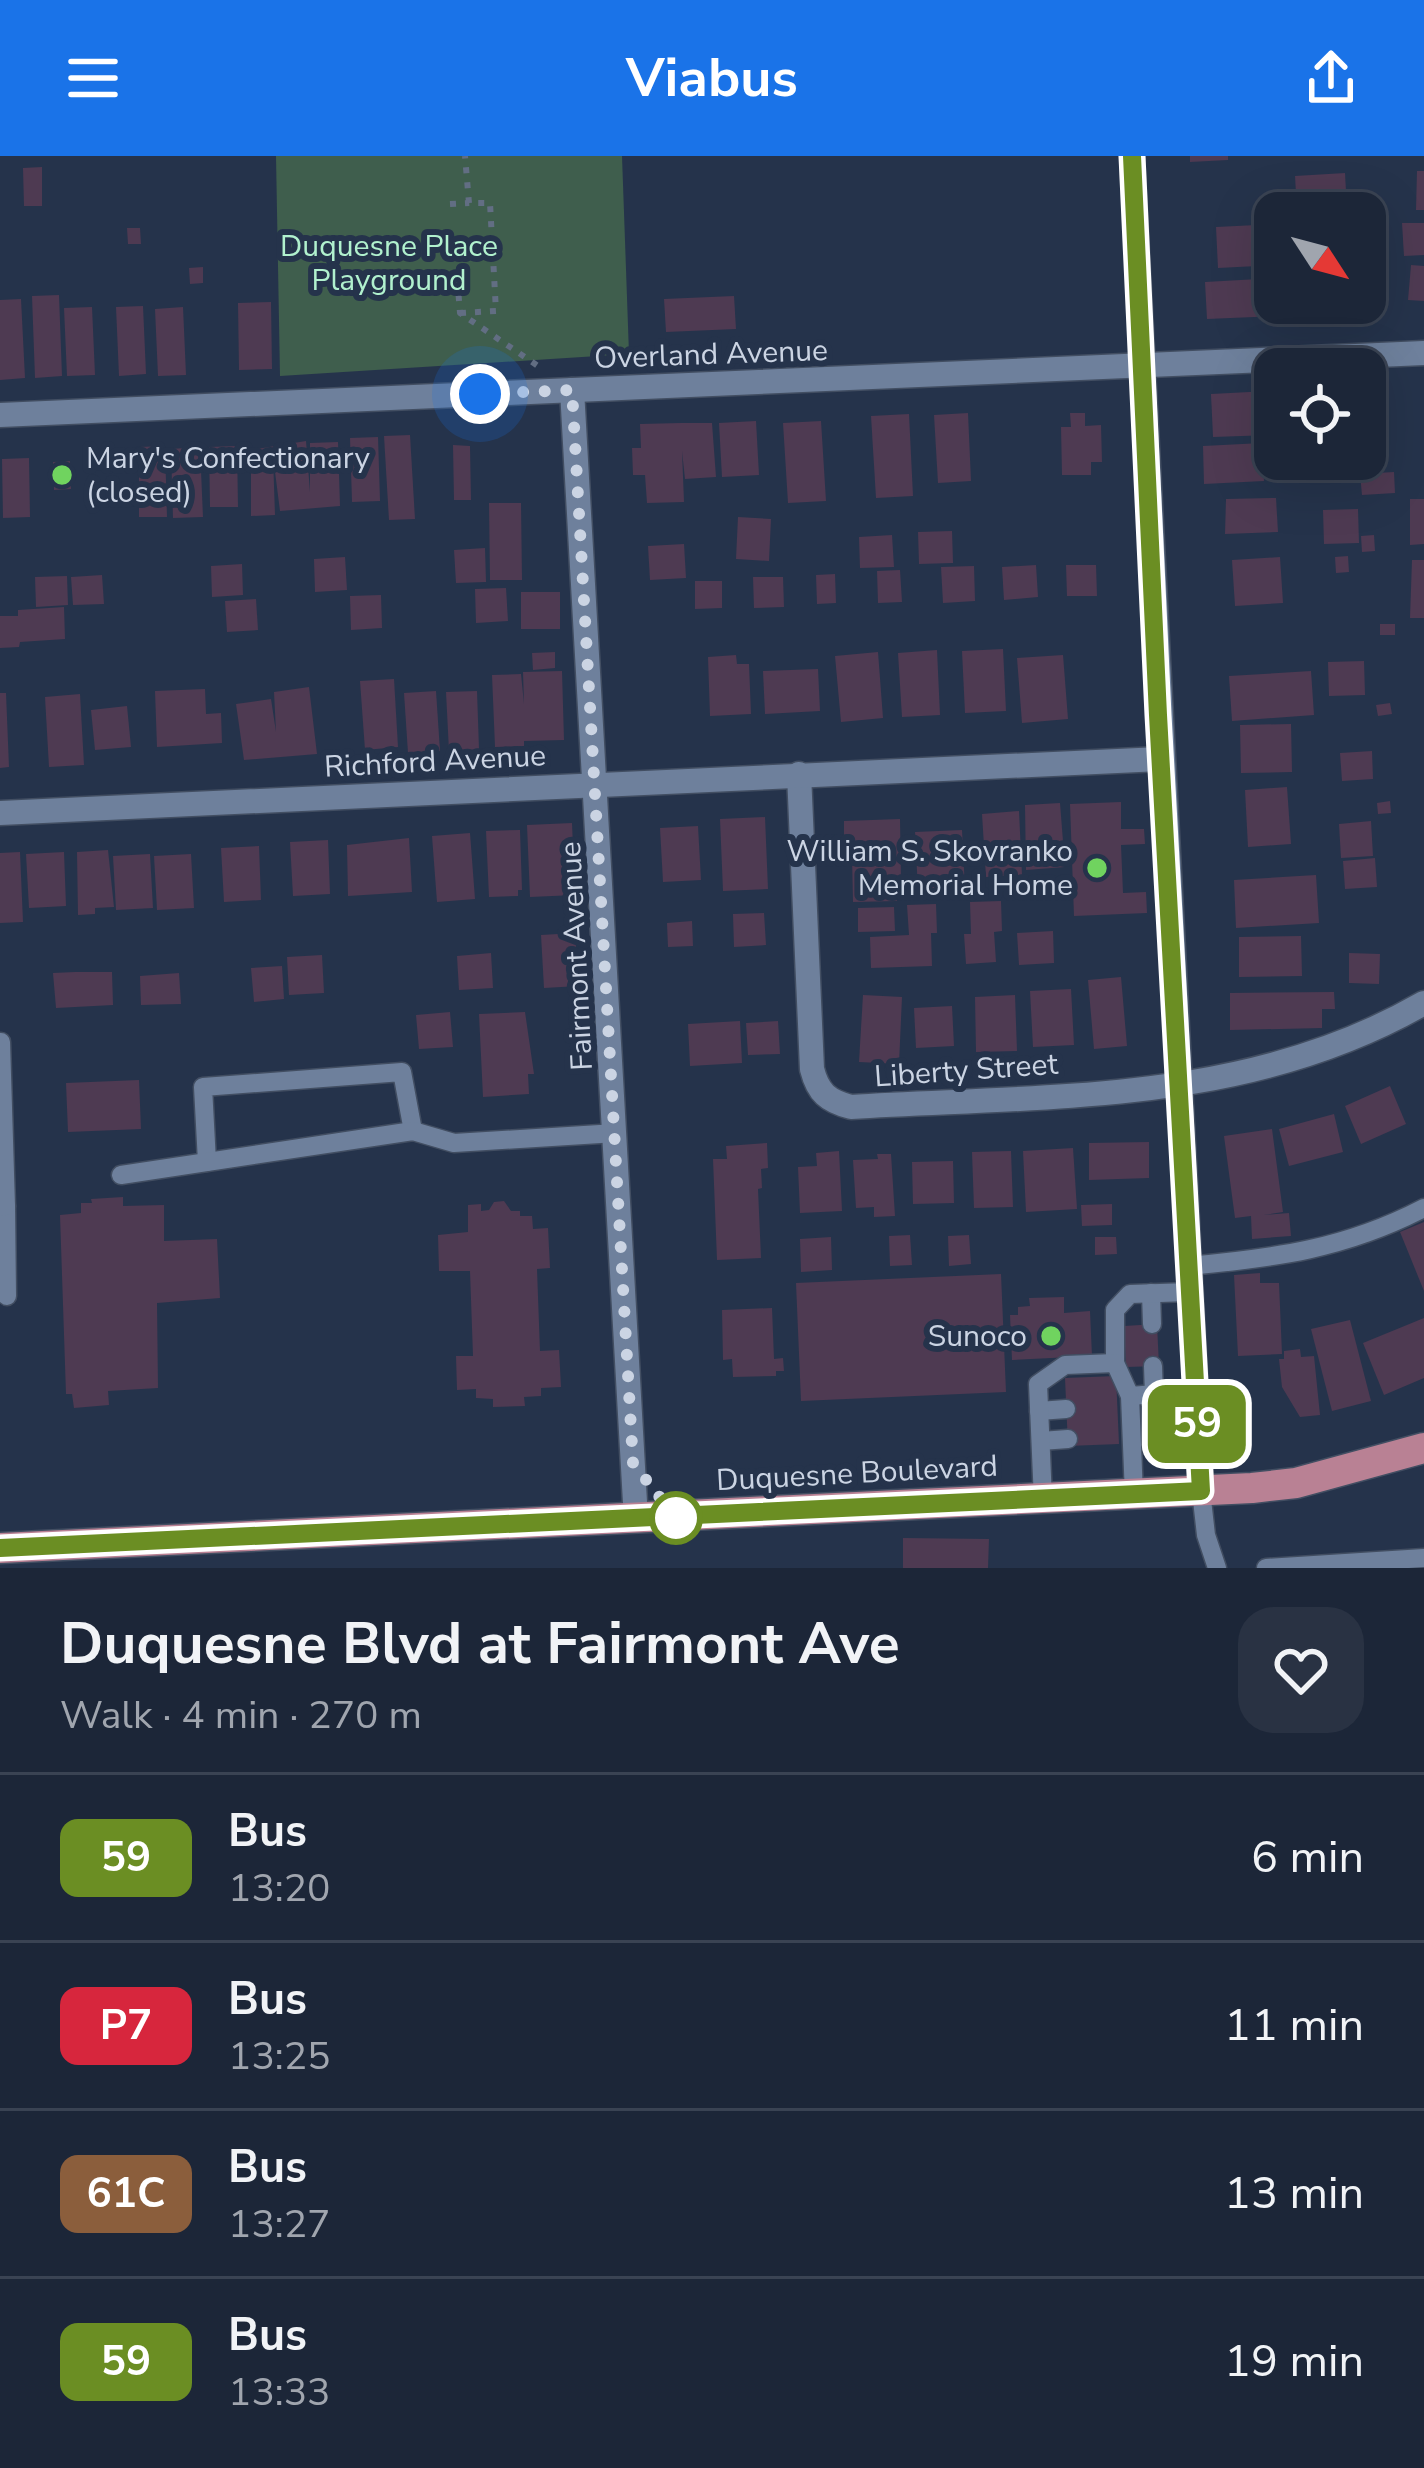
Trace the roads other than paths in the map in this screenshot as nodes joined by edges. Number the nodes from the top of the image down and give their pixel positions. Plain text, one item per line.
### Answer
1 (1132, 156) edge
2 (1424, 353) edge
3 (1140, 366) junction
4 (572, 390) junction
5 (0, 415) edge
6 (1160, 758) junction
7 (799, 774) junction
8 (597, 783) junction
9 (0, 813) edge
10 (1424, 1003) edge
11 (1, 1042) edge
12 (1179, 1087) junction
13 (413, 1131) junction
14 (616, 1133) junction
15 (207, 1162) junction
16 (121, 1175) dead end
17 (3, 1206) edge
18 (1424, 1208) edge
19 (1189, 1279) junction
20 (1151, 1294) junction
21 (8, 1296) dead end
22 (1152, 1324) dead end
23 (1115, 1363) junction
24 (1153, 1366) dead end
25 (1195, 1391) junction
26 (1154, 1395) junction
27 (1126, 1403) junction
28 (1066, 1409) dead end
29 (1039, 1411) junction
30 (1068, 1439) dead end
31 (1041, 1441) junction
32 (1424, 1448) edge
33 (1201, 1491) junction
34 (1134, 1495) junction
35 (1043, 1500) junction
36 (636, 1520) junction
37 (0, 1548) edge
38 (1424, 1558) edge
39 (1334, 1566) edge
40 (1217, 1568) edge
41 (1266, 1568) edge

1 - 3 street
2 - 3 street, Overland Avenue
3 - 4 street, Overland Avenue
3 - 6 street
4 - 5 street, Overland Avenue
4 - 8 street, Fairmont Avenue
6 - 7 street, Richford Avenue
6 - 12 street
7 - 8 street, Richford Avenue
7 - 12 street, Liberty Street
8 - 9 street, Richford Avenue
8 - 14 street, Fairmont Avenue
10 - 12 street, Liberty Street
11 - 17 lane
12 - 19 street
13 - 14 lane
13 - 15 lane
13 - 15 lane
14 - 36 street, Fairmont Avenue
15 - 16 lane
17 - 21 lane
18 - 19 lane
19 - 20 lane
19 - 25 street
20 - 22 lane
20 - 23 lane
23 - 27 lane
23 - 29 lane
24 - 26 lane
25 - 26 lane
25 - 33 street
26 - 27 lane
27 - 34 lane
28 - 29 lane
29 - 31 lane
30 - 31 lane
31 - 35 lane
32 - 33 main road, Duquesne Boulevard
33 - 34 main road, Duquesne Boulevard
33 - 40 lane
34 - 35 main road, Duquesne Boulevard
35 - 36 main road, Duquesne Boulevard
36 - 37 main road, Duquesne Boulevard
38 - 39 lane
39 - 41 lane

